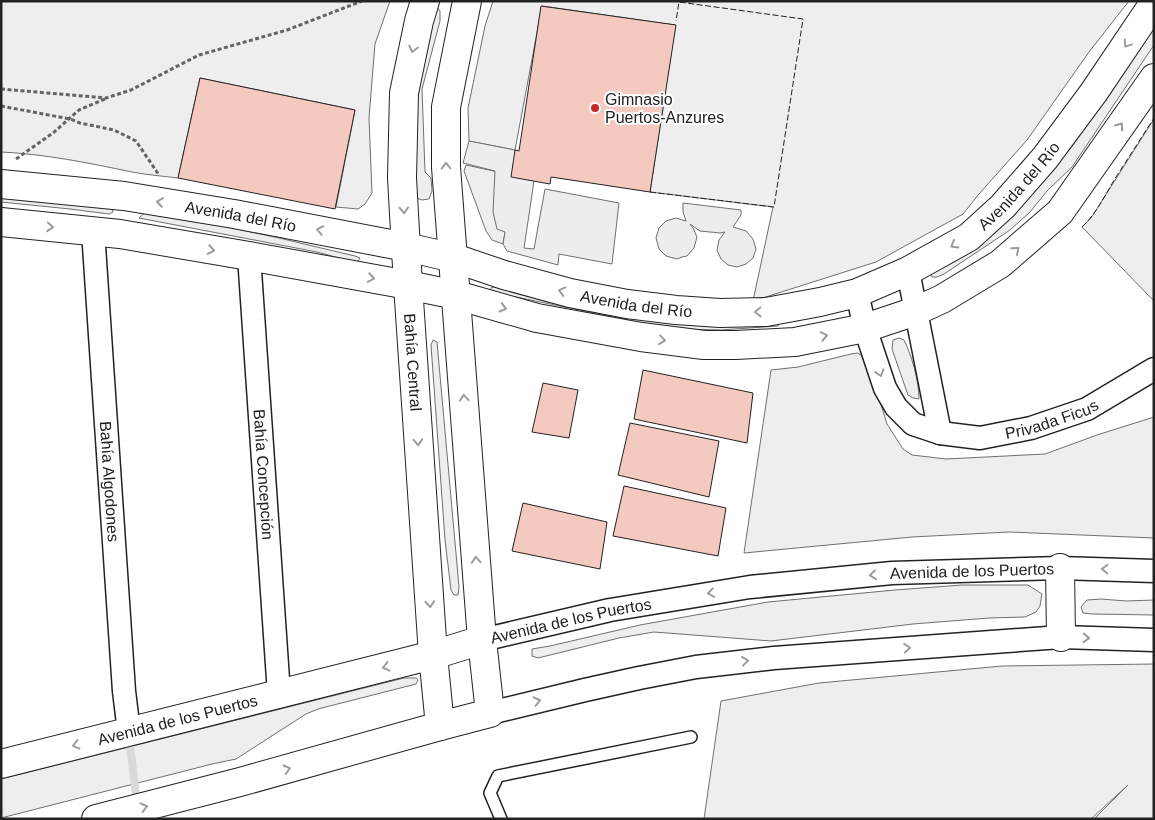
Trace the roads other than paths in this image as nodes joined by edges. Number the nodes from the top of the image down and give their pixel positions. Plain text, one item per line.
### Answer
1 (425, 1) edge
2 (464, 2) edge
3 (1154, 3) edge
4 (1154, 78) edge
5 (1, 184) edge
6 (124, 196) junction
7 (1, 222) edge
8 (93, 231) junction
9 (120, 234) junction
10 (406, 247) junction
11 (249, 256) junction
12 (454, 258) junction
13 (908, 271) junction
14 (408, 285) junction
15 (857, 293) junction
16 (456, 295) junction
17 (792, 308) junction
18 (916, 311) junction
19 (865, 328) junction
20 (795, 342) junction
21 (1154, 369) edge
22 (940, 434) junction
23 (1060, 568) junction
24 (1154, 571) edge
25 (1061, 637) junction
26 (482, 640) junction
27 (1154, 640) edge
28 (433, 655) junction
29 (279, 694) junction
30 (490, 713) junction
31 (440, 726) junction
32 (129, 732) junction
33 (691, 737) dead end
34 (1, 764) edge
35 (96, 819) edge
36 (501, 819) edge

1 -> 10 street, Bahía Central
12 -> 2 street
3 -> 13 street, Avenida del Río
18 -> 4 street, Avenida del Río
5 - 6 street, Avenida del Río
6 - 9 street
10 -> 6 street, Avenida del Río
7 -> 8 street, Avenida del Río
8 - 9 street, Avenida del Río
8 - 32 street, Bahía Algodones
9 -> 11 street, Avenida del Río
10 - 12 street, Avenida del Río
10 - 14 street, Bahía Central
11 -> 14 street, Avenida del Río
11 - 29 street, Bahía Concepción
12 - 16 street
17 -> 12 street, Avenida del Río
13 - 15 street, Avenida del Río
13 - 18 street
14 - 16 street, Avenida del Río
14 -> 28 street, Bahía Central
15 - 17 street, Avenida del Río
15 - 19 street, Privada Ficus
16 -> 20 street, Avenida del Río
26 -> 16 street
17 - 20 street
18 - 19 street, Avenida del Río
18 - 22 street
20 -> 19 street, Avenida del Río
19 -> 22 street, Privada Ficus
21 - 22 street, Privada Ficus
24 -> 23 street, Avenida de los Puertos
23 - 25 street
23 -> 26 street, Avenida de los Puertos
25 -> 27 street
30 -> 25 street
26 - 28 street, Avenida de los Puertos
26 - 30 street
28 -> 29 street, Avenida de los Puertos
28 - 31 street, Bahía Central
29 - 32 street, Avenida de los Puertos
30 - 31 street
35 -> 31 street
32 -> 34 street, Avenida de los Puertos
33 - 36 lane

